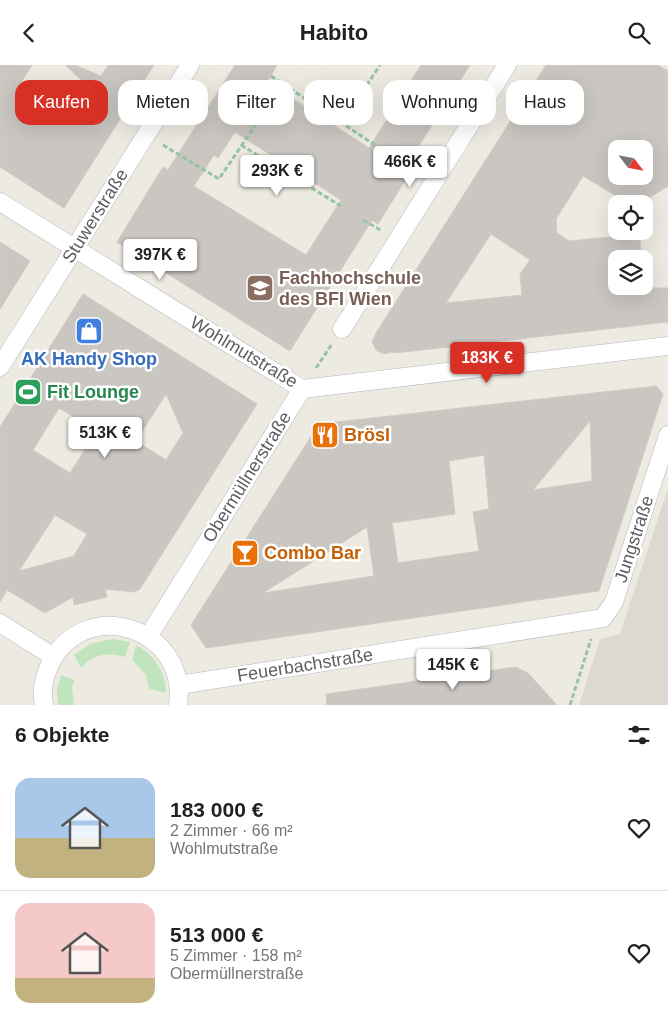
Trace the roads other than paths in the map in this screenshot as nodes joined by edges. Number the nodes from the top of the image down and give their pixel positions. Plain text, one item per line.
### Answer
1 (190, 65) edge
2 (507, 65) edge
3 (0, 202) edge
4 (74, 247) junction
5 (342, 329) road end
6 (668, 346) edge
7 (0, 367) edge
8 (302, 389) junction
9 (668, 435) edge
10 (602, 617) joint
11 (0, 623) edge
12 (148, 637) junction
13 (54, 657) junction
14 (178, 685) junction
15 (44, 705) edge
16 (178, 705) edge

1 - 4 street, Stuwerstraße
2 - 5 street
3 - 4 street, Wohlmutstraße
4 - 7 street, Stuwerstraße
4 - 8 street, Wohlmutstraße
6 - 8 street, Wohlmutstraße
8 - 12 street, Obermüllnerstraße
9 - 10 street, Jungstraße
10 - 14 street, Feuerbachstraße
11 - 13 street
12 - 13 street
12 - 14 street
13 - 15 street
14 - 16 street

